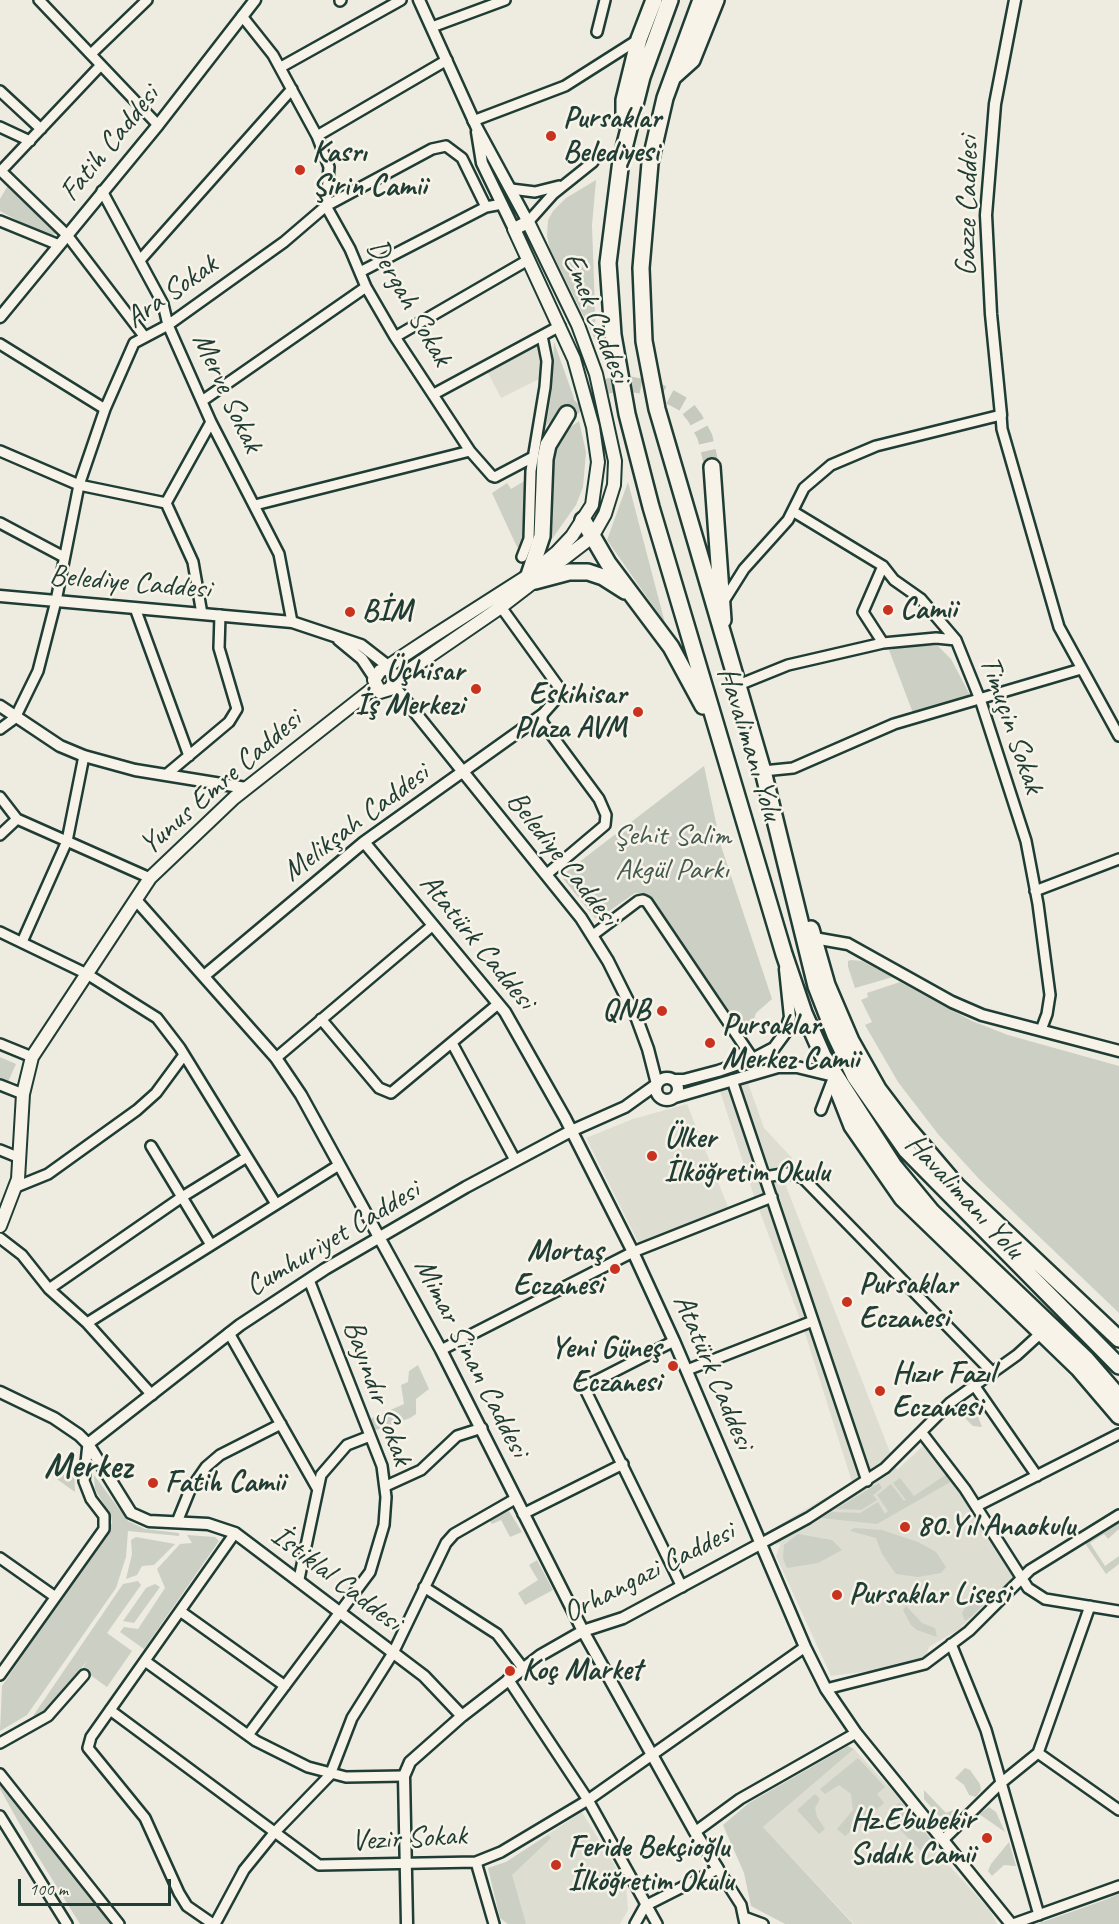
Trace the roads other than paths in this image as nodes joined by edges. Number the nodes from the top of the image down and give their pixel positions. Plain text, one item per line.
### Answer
1 (39, 0) edge
2 (147, 0) edge
3 (255, 0) edge
4 (401, 0) edge
5 (419, 0) edge
6 (504, 0) edge
7 (605, 0) edge
8 (654, 0) edge
9 (670, 0) edge
10 (701, 0) edge
11 (716, 0) edge
12 (1015, 0) edge
13 (242, 16) junction
14 (432, 27) junction
15 (597, 32) dead end
16 (639, 39) junction
17 (91, 54) junction
18 (447, 60) junction
19 (101, 65) junction
20 (281, 67) junction
21 (671, 79) junction
22 (292, 89) junction
23 (0, 91) edge
24 (158, 125) junction
25 (475, 125) junction
26 (0, 127) edge
27 (41, 129) junction
28 (317, 136) junction
29 (624, 140) junction
30 (30, 141) junction
31 (592, 162) dead end
32 (0, 172) edge
33 (564, 184) junction
34 (511, 189) junction
35 (102, 191) junction
36 (502, 204) junction
37 (326, 206) junction
38 (486, 207) junction
39 (0, 221) edge
40 (528, 222) junction
41 (514, 229) junction
42 (67, 236) junction
43 (59, 245) junction
44 (141, 259) junction
45 (528, 260) junction
46 (360, 272) junction
47 (366, 287) junction
48 (0, 317) edge
49 (168, 325) junction
50 (560, 326) junction
51 (144, 336) junction
52 (542, 336) junction
53 (395, 337) junction
54 (0, 344) edge
55 (434, 394) junction
56 (202, 401) junction
57 (105, 409) junction
58 (567, 414) tunnel mouth
59 (1001, 416) junction
60 (211, 422) junction
61 (0, 451) edge
62 (470, 451) junction
63 (533, 457) junction
64 (712, 467) tunnel mouth
65 (79, 485) junction
66 (166, 503) junction
67 (255, 505) junction
68 (794, 512) junction
69 (583, 520) junction
70 (0, 523) edge
71 (592, 537) junction
72 (522, 556) dead end
73 (64, 557) junction
74 (883, 566) junction
75 (532, 578) junction
76 (0, 596) edge
77 (634, 597) junction
78 (56, 601) junction
79 (722, 604) junction
80 (501, 607) junction
81 (135, 608) junction
82 (202, 614) junction
83 (219, 615) junction
84 (292, 622) junction
85 (326, 632) junction
86 (956, 640) junction
87 (883, 643) junction
88 (727, 653) junction
89 (388, 666) junction
90 (1081, 669) junction
91 (375, 682) junction
92 (393, 684) junction
93 (736, 686) junction
94 (979, 698) junction
95 (0, 706) edge
96 (542, 714) junction
97 (15, 718) junction
98 (714, 722) junction
99 (0, 729) edge
100 (1119, 736) edge
101 (84, 756) junction
102 (189, 756) junction
103 (763, 771) junction
104 (463, 772) junction
105 (167, 774) junction
106 (246, 788) junction
107 (0, 797) edge
108 (17, 819) junction
109 (777, 834) junction
110 (0, 835) edge
111 (67, 841) junction
112 (364, 842) junction
113 (1119, 859) edge
114 (547, 874) junction
115 (150, 878) junction
116 (1035, 891) junction
117 (136, 900) junction
118 (434, 925) junction
119 (0, 932) edge
120 (593, 935) junction
121 (814, 939) junction
122 (22, 942) junction
123 (784, 954) junction
124 (87, 974) junction
125 (204, 976) junction
126 (498, 1004) junction
127 (321, 1019) junction
128 (1041, 1030) junction
129 (452, 1043) junction
130 (0, 1044) edge
131 (648, 1049) junction
132 (1119, 1051) edge
133 (184, 1055) junction
134 (32, 1057) junction
135 (276, 1058) junction
136 (753, 1059) junction
137 (834, 1076) junction
138 (672, 1079) junction
139 (732, 1080) junction
140 (657, 1084) junction
141 (0, 1085) edge
142 (23, 1094) junction
143 (675, 1097) junction
144 (664, 1100) junction
145 (625, 1107) junction
146 (821, 1110) dead end
147 (571, 1131) junction
148 (151, 1146) dead end
149 (0, 1150) edge
150 (247, 1157) junction
151 (20, 1158) junction
152 (515, 1161) junction
153 (339, 1165) junction
154 (765, 1177) junction
155 (16, 1187) junction
156 (182, 1197) junction
157 (772, 1197) junction
158 (276, 1204) junction
159 (0, 1226) edge
160 (381, 1237) junction
161 (0, 1238) edge
162 (211, 1245) junction
163 (633, 1252) junction
164 (309, 1280) junction
165 (49, 1289) junction
166 (813, 1321) junction
167 (87, 1323) junction
168 (230, 1333) junction
169 (1041, 1333) junction
170 (1119, 1339) edge
171 (674, 1341) junction
172 (441, 1350) junction
173 (1119, 1366) edge
174 (687, 1370) junction
175 (993, 1373) junction
176 (974, 1385) junction
177 (0, 1392) edge
178 (152, 1395) junction
179 (1119, 1397) edge
180 (1119, 1416) edge
181 (281, 1424) junction
182 (482, 1428) junction
183 (922, 1433) junction
184 (1119, 1434) edge
185 (370, 1436) junction
186 (88, 1444) junction
187 (623, 1464) junction
188 (1037, 1476) junction
189 (867, 1481) junction
190 (386, 1486) junction
191 (317, 1488) junction
192 (515, 1499) junction
193 (976, 1506) junction
194 (523, 1514) junction
195 (1119, 1515) edge
196 (177, 1522) junction
197 (235, 1533) junction
198 (760, 1544) junction
199 (0, 1558) edge
200 (1021, 1578) junction
201 (299, 1579) junction
202 (424, 1587) junction
203 (682, 1587) junction
204 (54, 1596) junction
205 (1090, 1606) junction
206 (180, 1611) junction
207 (1119, 1611) edge
208 (341, 1612) junction
209 (583, 1631) junction
210 (951, 1644) junction
211 (805, 1647) junction
212 (393, 1653) junction
213 (145, 1661) junction
214 (523, 1668) junction
215 (0, 1675) edge
216 (84, 1675) dead end
217 (508, 1679) junction
218 (285, 1686) junction
219 (826, 1689) junction
220 (110, 1710) junction
221 (462, 1716) junction
222 (856, 1733) junction
223 (248, 1735) junction
224 (0, 1743) edge
225 (1038, 1753) junction
226 (650, 1754) junction
227 (0, 1774) edge
228 (330, 1775) junction
229 (404, 1776) junction
230 (1001, 1783) junction
231 (588, 1800) junction
232 (1119, 1810) edge
233 (0, 1816) edge
234 (695, 1832) junction
235 (274, 1833) junction
236 (944, 1839) junction
237 (476, 1862) junction
238 (406, 1864) junction
239 (718, 1869) junction
240 (1119, 1886) edge
241 (645, 1906) junction
242 (1039, 1915) junction
243 (744, 1920) edge
244 (68, 1924) edge
245 (119, 1924) edge
246 (214, 1924) edge
247 (407, 1924) edge
248 (494, 1924) edge
249 (634, 1924) edge
250 (657, 1924) edge
251 (763, 1924) edge
252 (1012, 1924) edge

1 - 17 street
2 - 17 street
3 - 13 street, Fatih Caddesi
4 - 20 street
5 - 14 street
6 - 14 street
7 - 15 street
8 - 16 highway
9 - 29 highway, Havalimanı Yolu
10 - 21 highway
11 - 21 highway
12 - 59 street, Gazze Caddesi
13 - 20 street
13 - 24 street, Fatih Caddesi
14 - 18 street
16 - 25 street
16 - 29 highway
17 - 19 street
18 - 25 street
18 - 28 street
19 - 24 street
19 - 27 street
20 - 22 street
21 - 88 highway
22 - 28 street
22 - 44 street
23 - 27 street
24 - 35 street, Fatih Caddesi
25 - 34 street
25 - 36 street
26 - 30 street
27 - 30 street
28 - 37 street
29 - 98 highway, Havalimanı Yolu
30 - 32 street
31 - 33 street
32 - 42 street
33 - 34 street
33 - 40 street
34 - 40 street
35 - 42 street, Fatih Caddesi
35 - 44 street, Merve Sokak
36 - 38 street
36 - 41 street
37 - 38 street, Ara Sokak
37 - 46 street, Dergah Sokak
37 - 49 street, Ara Sokak
38 - 46 street
39 - 43 street
40 - 41 main road
40 - 71 main road, Emek Caddesi
41 - 45 main road
42 - 43 street, Fatih Caddesi
42 - 51 street
43 - 48 street, Fatih Caddesi
44 - 49 street, Merve Sokak
45 - 50 main road
45 - 53 street
46 - 47 street, Dergah Sokak
47 - 53 street, Dergah Sokak
47 - 56 street
49 - 51 street, Ara Sokak
49 - 56 street, Merve Sokak
50 - 52 street
50 - 69 main road
51 - 57 street, Ara Sokak
52 - 55 street
52 - 63 street
53 - 55 street, Dergah Sokak
54 - 57 street
55 - 62 street, Dergah Sokak
56 - 60 street, Merve Sokak
57 - 65 street, Ara Sokak
58 - 75 highway
59 - 68 street
59 - 90 street
60 - 66 street
60 - 67 street, Merve Sokak
61 - 65 street
62 - 63 street, Dergah Sokak
62 - 67 street
63 - 72 street
64 - 79 highway
65 - 66 street
65 - 73 street, Ara Sokak
66 - 82 street
67 - 84 street, Merve Sokak
68 - 74 street, Timuçin Sokak
68 - 79 street
69 - 71 highway
69 - 75 main road
70 - 73 street
71 - 75 main road
71 - 77 highway
73 - 78 street, Ara Sokak
74 - 86 street, Timuçin Sokak
74 - 87 street
75 - 77 highway
75 - 80 main road
75 - 89 main road, Yunus Emre Caddesi
76 - 78 street, Belediye Caddesi
77 - 98 highway
78 - 81 street, Belediye Caddesi
78 - 97 street, Ara Sokak
79 - 88 highway
80 - 92 main road
80 - 96 street
81 - 82 street, Belediye Caddesi
81 - 102 street
82 - 83 street, Belediye Caddesi
83 - 84 street, Belediye Caddesi
83 - 102 street
84 - 85 street, Belediye Caddesi
85 - 89 street, Belediye Caddesi
85 - 91 street, Belediye Caddesi
86 - 87 street
86 - 94 street, Timuçin Sokak
87 - 93 street
88 - 93 highway
89 - 91 main road, Yunus Emre Caddesi
89 - 92 main road
90 - 94 street
90 - 100 street
91 - 92 main road
91 - 106 main road, Yunus Emre Caddesi
92 - 104 street, Belediye Caddesi
93 - 103 highway
94 - 103 street
94 - 116 street, Timuçin Sokak
95 - 97 street
96 - 104 street, Melikşah Caddesi
96 - 114 street
97 - 99 street, Ara Sokak
97 - 101 street
98 - 123 highway, Havalimanı Yolu
101 - 105 street
101 - 111 street
102 - 105 street
103 - 109 highway
104 - 112 street, Melikşah Caddesi
104 - 114 street, Belediye Caddesi
105 - 106 street
106 - 115 main road, Yunus Emre Caddesi
107 - 108 street
108 - 110 street
108 - 111 street
109 - 121 highway
109 - 173 highway
111 - 115 street
111 - 122 street
112 - 118 street, Atatürk Caddesi
112 - 125 street, Melikşah Caddesi
113 - 116 street
114 - 120 street, Belediye Caddesi
115 - 117 main road, Yunus Emre Caddesi
116 - 128 street, Timuçin Sokak
117 - 124 main road, Yunus Emre Caddesi
117 - 125 street, Mimar Sinan Caddesi
118 - 126 street, Atatürk Caddesi
118 - 127 street
119 - 122 street
120 - 131 street, Belediye Caddesi
120 - 136 street
121 - 128 street
121 - 170 highway
122 - 124 street
123 - 136 street
123 - 137 highway, Havalimanı Yolu
124 - 133 street
124 - 134 main road, Yunus Emre Caddesi
125 - 135 street, Mimar Sinan Caddesi
126 - 129 street
126 - 147 street, Atatürk Caddesi
127 - 129 street
127 - 135 street
128 - 132 street
129 - 152 street
130 - 134 street
131 - 138 street
131 - 140 street
133 - 150 street
133 - 155 street
134 - 142 main road, Yunus Emre Caddesi
135 - 153 street, Mimar Sinan Caddesi
136 - 138 street
137 - 139 street
137 - 146 street
137 - 169 highway
137 - 179 highway, Havalimanı Yolu
138 - 140 street
138 - 143 street
139 - 143 street
139 - 154 street
140 - 144 street
140 - 145 street
141 - 142 street
142 - 151 main road, Yunus Emre Caddesi
143 - 144 street
144 - 145 street
145 - 147 street, Cumhuriyet Caddesi
147 - 152 street, Cumhuriyet Caddesi
147 - 163 street, Atatürk Caddesi
148 - 156 street
149 - 151 street
150 - 156 street
150 - 158 street
151 - 155 main road, Yunus Emre Caddesi
152 - 160 street, Cumhuriyet Caddesi
153 - 158 street
153 - 160 street, Mimar Sinan Caddesi
154 - 157 street
154 - 175 street
155 - 159 main road, Yunus Emre Caddesi
156 - 162 street
156 - 165 street
157 - 163 street
157 - 166 street
158 - 162 street
160 - 164 street, Cumhuriyet Caddesi
160 - 172 street, Mimar Sinan Caddesi
161 - 165 street
162 - 167 street
163 - 171 street, Atatürk Caddesi
163 - 172 street
164 - 168 street, Cumhuriyet Caddesi
164 - 185 street, Bayındır Sokak
165 - 167 street
166 - 174 street
166 - 189 street
167 - 178 street
168 - 178 street, Cumhuriyet Caddesi
168 - 181 street
169 - 175 street, Orhangazi Caddesi
169 - 180 highway
171 - 174 street, Atatürk Caddesi
171 - 187 street
172 - 182 street, Mimar Sinan Caddesi
174 - 198 street, Atatürk Caddesi
175 - 176 street, Orhangazi Caddesi
176 - 183 street, Orhangazi Caddesi
176 - 188 street
177 - 186 street, İstiklal Caddesi
178 - 186 street, Cumhuriyet Caddesi
181 - 191 street
181 - 196 street
182 - 190 street
182 - 192 street, Mimar Sinan Caddesi
183 - 189 street, Orhangazi Caddesi
183 - 193 street
184 - 188 street
185 - 190 street, Bayındır Sokak
185 - 191 street
186 - 196 street, İstiklal Caddesi
186 - 204 street
187 - 194 street
187 - 203 street
188 - 193 street
189 - 198 street, Orhangazi Caddesi
190 - 208 street, Bayındır Sokak
191 - 201 street
192 - 194 street, Mimar Sinan Caddesi
192 - 202 street
193 - 200 street
194 - 209 street, Mimar Sinan Caddesi
195 - 200 street
196 - 197 street, İstiklal Caddesi
197 - 201 street, İstiklal Caddesi
197 - 206 street
198 - 203 street, Orhangazi Caddesi
198 - 211 street, Atatürk Caddesi
199 - 204 street
200 - 205 street
200 - 210 street
201 - 208 street, İstiklal Caddesi
202 - 212 street
202 - 214 street
203 - 209 street, Orhangazi Caddesi
204 - 215 street
205 - 207 street
205 - 225 street
206 - 213 street
206 - 218 street
208 - 212 street, İstiklal Caddesi
208 - 218 street, Bayındır Sokak
209 - 214 street, Orhangazi Caddesi
209 - 226 street, Mimar Sinan Caddesi
210 - 219 street
210 - 230 street
211 - 219 street, Atatürk Caddesi
211 - 226 street, Vezir Sokak
212 - 221 street, İstiklal Caddesi
212 - 228 street
213 - 220 street
213 - 223 street
214 - 217 street, Orhangazi Caddesi
216 - 224 street
217 - 221 street, Orhangazi Caddesi
217 - 231 street
218 - 223 street, Bayındır Sokak
219 - 222 street, Atatürk Caddesi
220 - 235 street, Vezir Sokak
220 - 246 street
221 - 229 street, Orhangazi Caddesi
222 - 234 street
222 - 236 street, Atatürk Caddesi
223 - 228 street
225 - 230 street
225 - 232 street
226 - 231 street, Vezir Sokak
226 - 234 street, Mimar Sinan Caddesi
227 - 245 street
228 - 229 street
228 - 235 street
229 - 238 street
230 - 236 street
230 - 242 street
231 - 237 street, Vezir Sokak
231 - 241 street
233 - 244 street
234 - 239 street, Mimar Sinan Caddesi
235 - 238 street, Vezir Sokak
235 - 246 street
236 - 252 street, Atatürk Caddesi
237 - 238 street, Vezir Sokak
237 - 248 street
238 - 247 street
239 - 241 street
239 - 243 street
240 - 242 street
241 - 249 street
241 - 250 street
242 - 252 street
243 - 251 street

